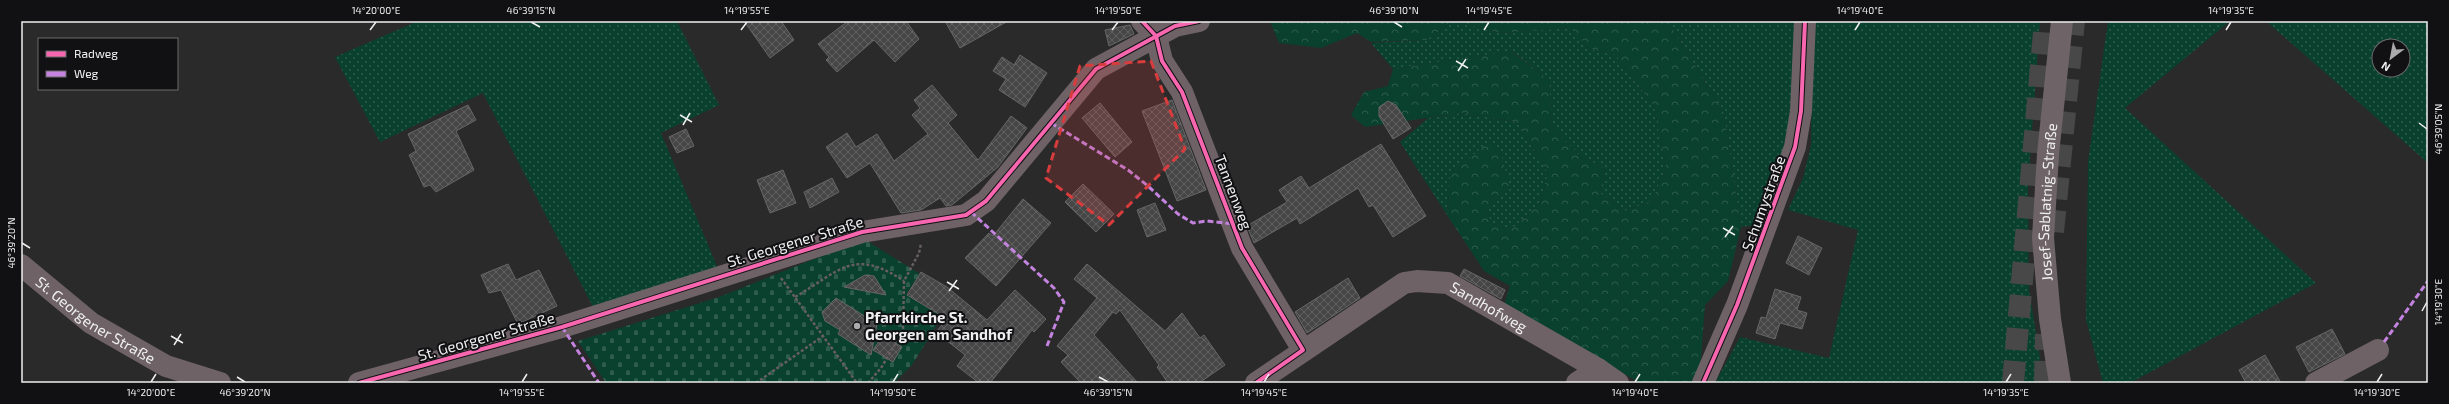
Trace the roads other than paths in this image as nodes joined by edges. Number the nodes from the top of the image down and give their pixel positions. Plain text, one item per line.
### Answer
1 (1199, 21) edge
2 (1804, 21) edge
3 (2062, 21) edge
4 (2073, 21) edge
5 (1160, 26) edge
6 (2058, 57) junction
7 (21, 265) edge
8 (1303, 350) junction
9 (2378, 350) dead end
10 (1598, 369) junction
11 (220, 383) edge
12 (359, 383) edge
13 (1256, 383) edge
14 (1577, 383) edge
15 (1618, 383) edge
16 (1703, 383) edge
17 (2060, 383) edge
18 (2316, 383) edge

1 - 5 street, St. Georgener Straße
2 - 16 street, Schumystraße
3 - 6 main road, Josef-Sablatnig-Straße
4 - 6 street
5 - 8 street, Tannenweg
5 - 12 street, St. Georgener Straße
6 - 17 main road, Josef-Sablatnig-Straße
7 - 11 street, St. Georgener Straße
8 - 10 street, Sandhofweg
8 - 13 street, Sandhofweg
9 - 18 street
10 - 14 street
10 - 15 street, Sandhofweg

